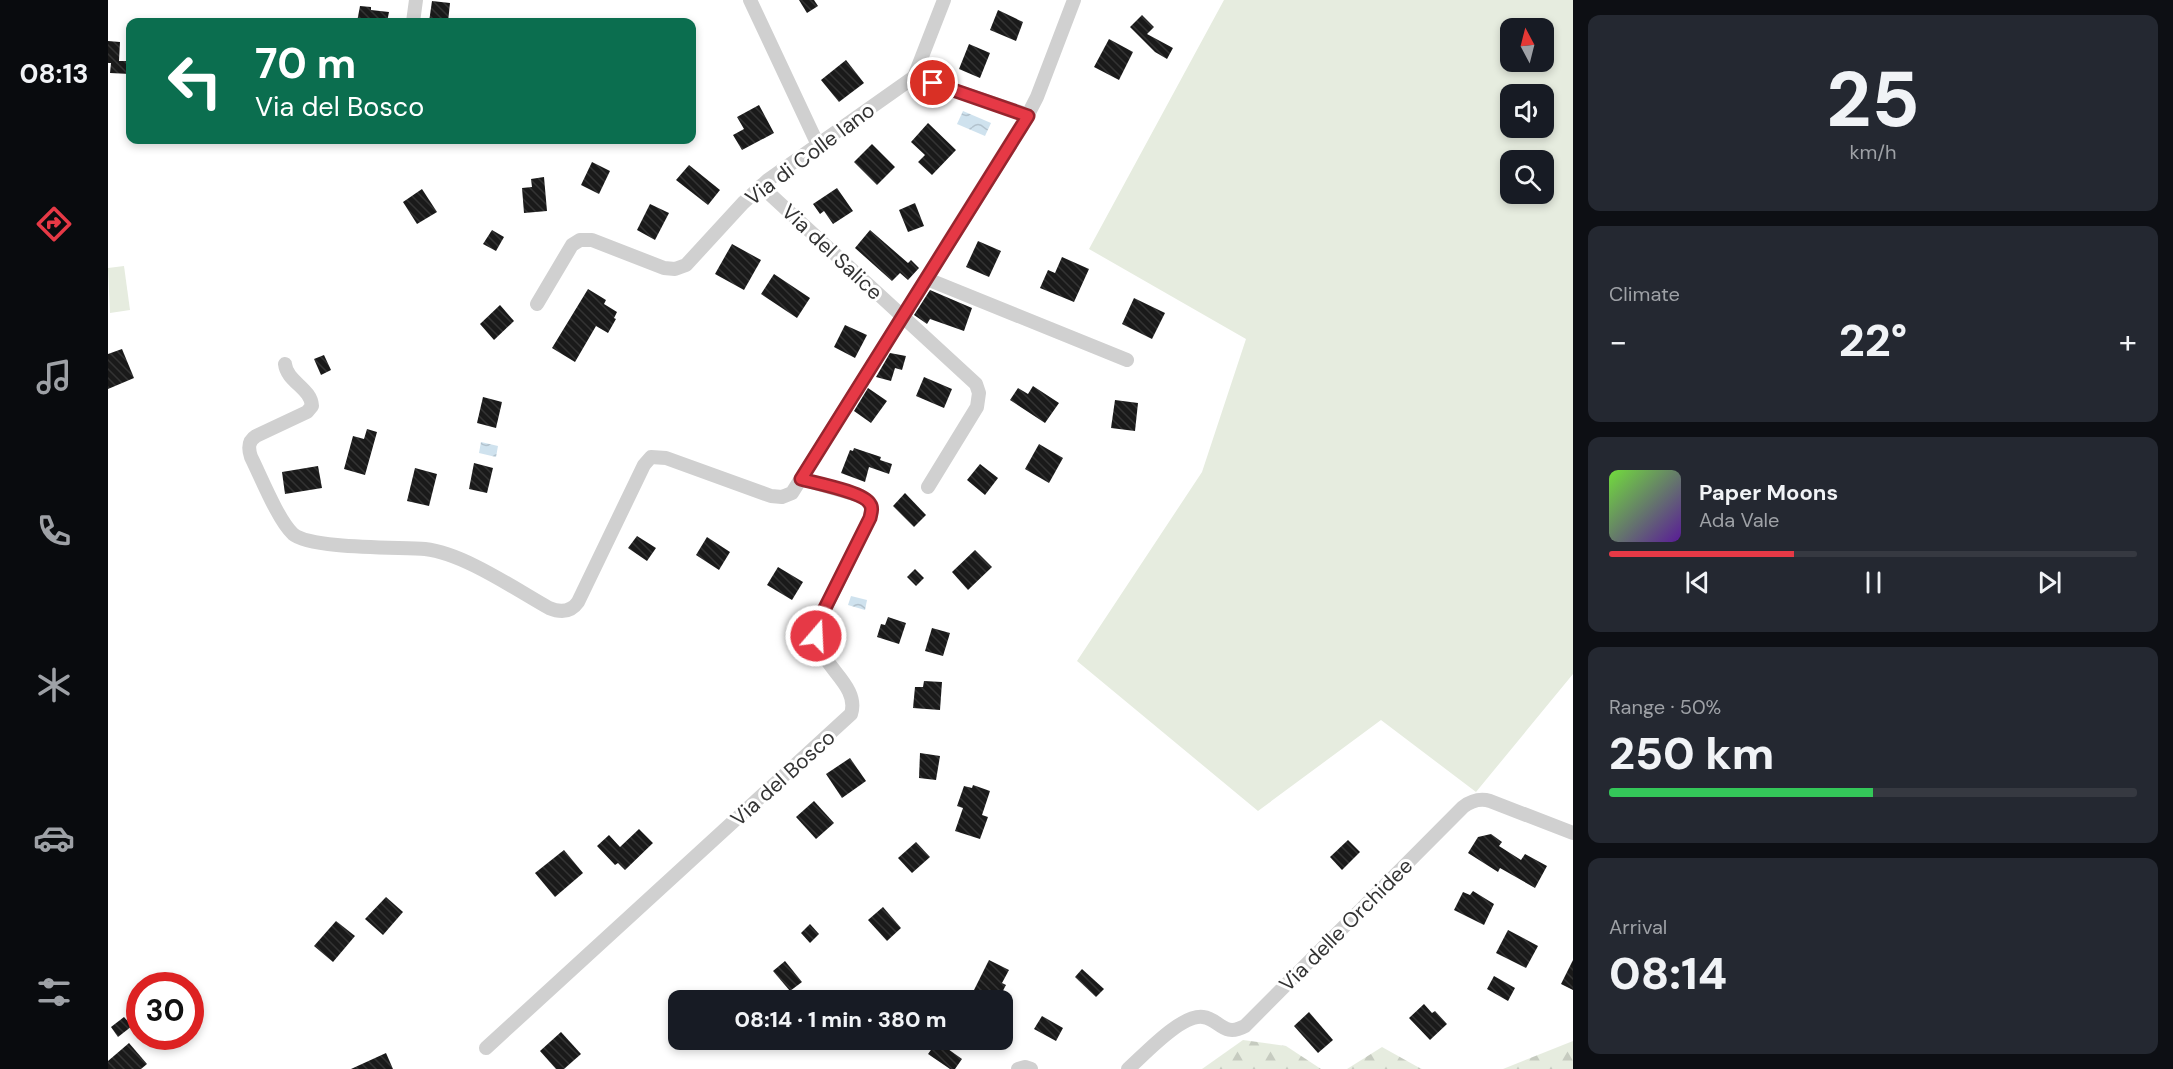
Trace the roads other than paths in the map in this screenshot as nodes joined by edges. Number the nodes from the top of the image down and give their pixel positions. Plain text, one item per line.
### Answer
1 (416, 0) edge
2 (750, 0) edge
3 (944, 0) edge
4 (1074, 0) edge
5 (414, 18) edge
6 (914, 76) junction
7 (1028, 116) junction
8 (818, 145) junction
9 (761, 186) junction
10 (927, 279) junction
11 (537, 304) dead end
12 (903, 317) junction
13 (1127, 360) dead end
14 (285, 364) dead end
15 (801, 479) junction
16 (928, 487) dead end
17 (1573, 833) edge
18 (486, 1048) dead end
19 (1145, 1064) edge
20 (1018, 1069) edge
21 (1031, 1069) edge
22 (1128, 1069) edge

1 - 5 street
2 - 8 street
3 - 6 street
4 - 7 street
6 - 7 street
6 - 8 street, Via di Colle Iano
7 - 10 street
8 - 9 street, Via di Colle Iano
9 - 11 street, Via di Colle Iano
9 - 12 street, Via del Salice
10 - 12 street
10 - 13 street
12 - 15 street
12 - 16 street, Via del Salice
14 - 15 street
15 - 18 street, Via del Bosco
17 - 19 street, Via delle Orchidee
19 - 22 street, Via delle Orchidee
20 - 21 street

